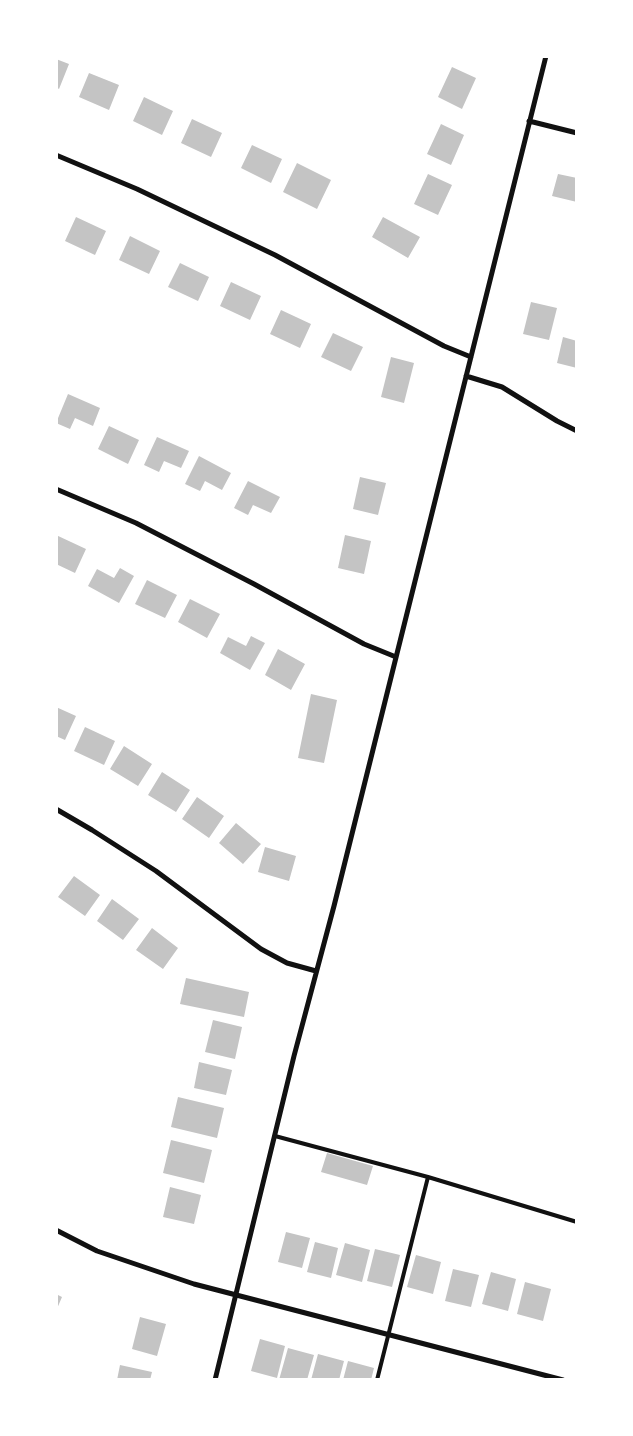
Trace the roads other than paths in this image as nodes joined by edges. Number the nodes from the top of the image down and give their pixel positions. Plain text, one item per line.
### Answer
1 (546, 56) edge
2 (529, 121) junction
3 (577, 132) edge
4 (56, 155) edge
5 (471, 357) junction
6 (466, 376) junction
7 (577, 431) edge
8 (56, 489) edge
9 (396, 657) junction
10 (56, 809) edge
11 (316, 970) junction
12 (275, 1136) junction
13 (428, 1177) junction
14 (577, 1222) edge
15 (56, 1230) edge
16 (236, 1295) junction
17 (389, 1335) junction
18 (215, 1380) edge
19 (377, 1380) edge
20 (563, 1380) edge

1 - 2 street
2 - 3 street
2 - 5 street
4 - 5 street
5 - 6 street
6 - 7 street
6 - 9 street
8 - 9 street
9 - 11 street
10 - 11 street
11 - 12 street
12 - 13 lane
12 - 16 street
13 - 14 lane
13 - 17 lane
15 - 16 street
16 - 17 street
16 - 18 street
17 - 19 lane
17 - 20 street

